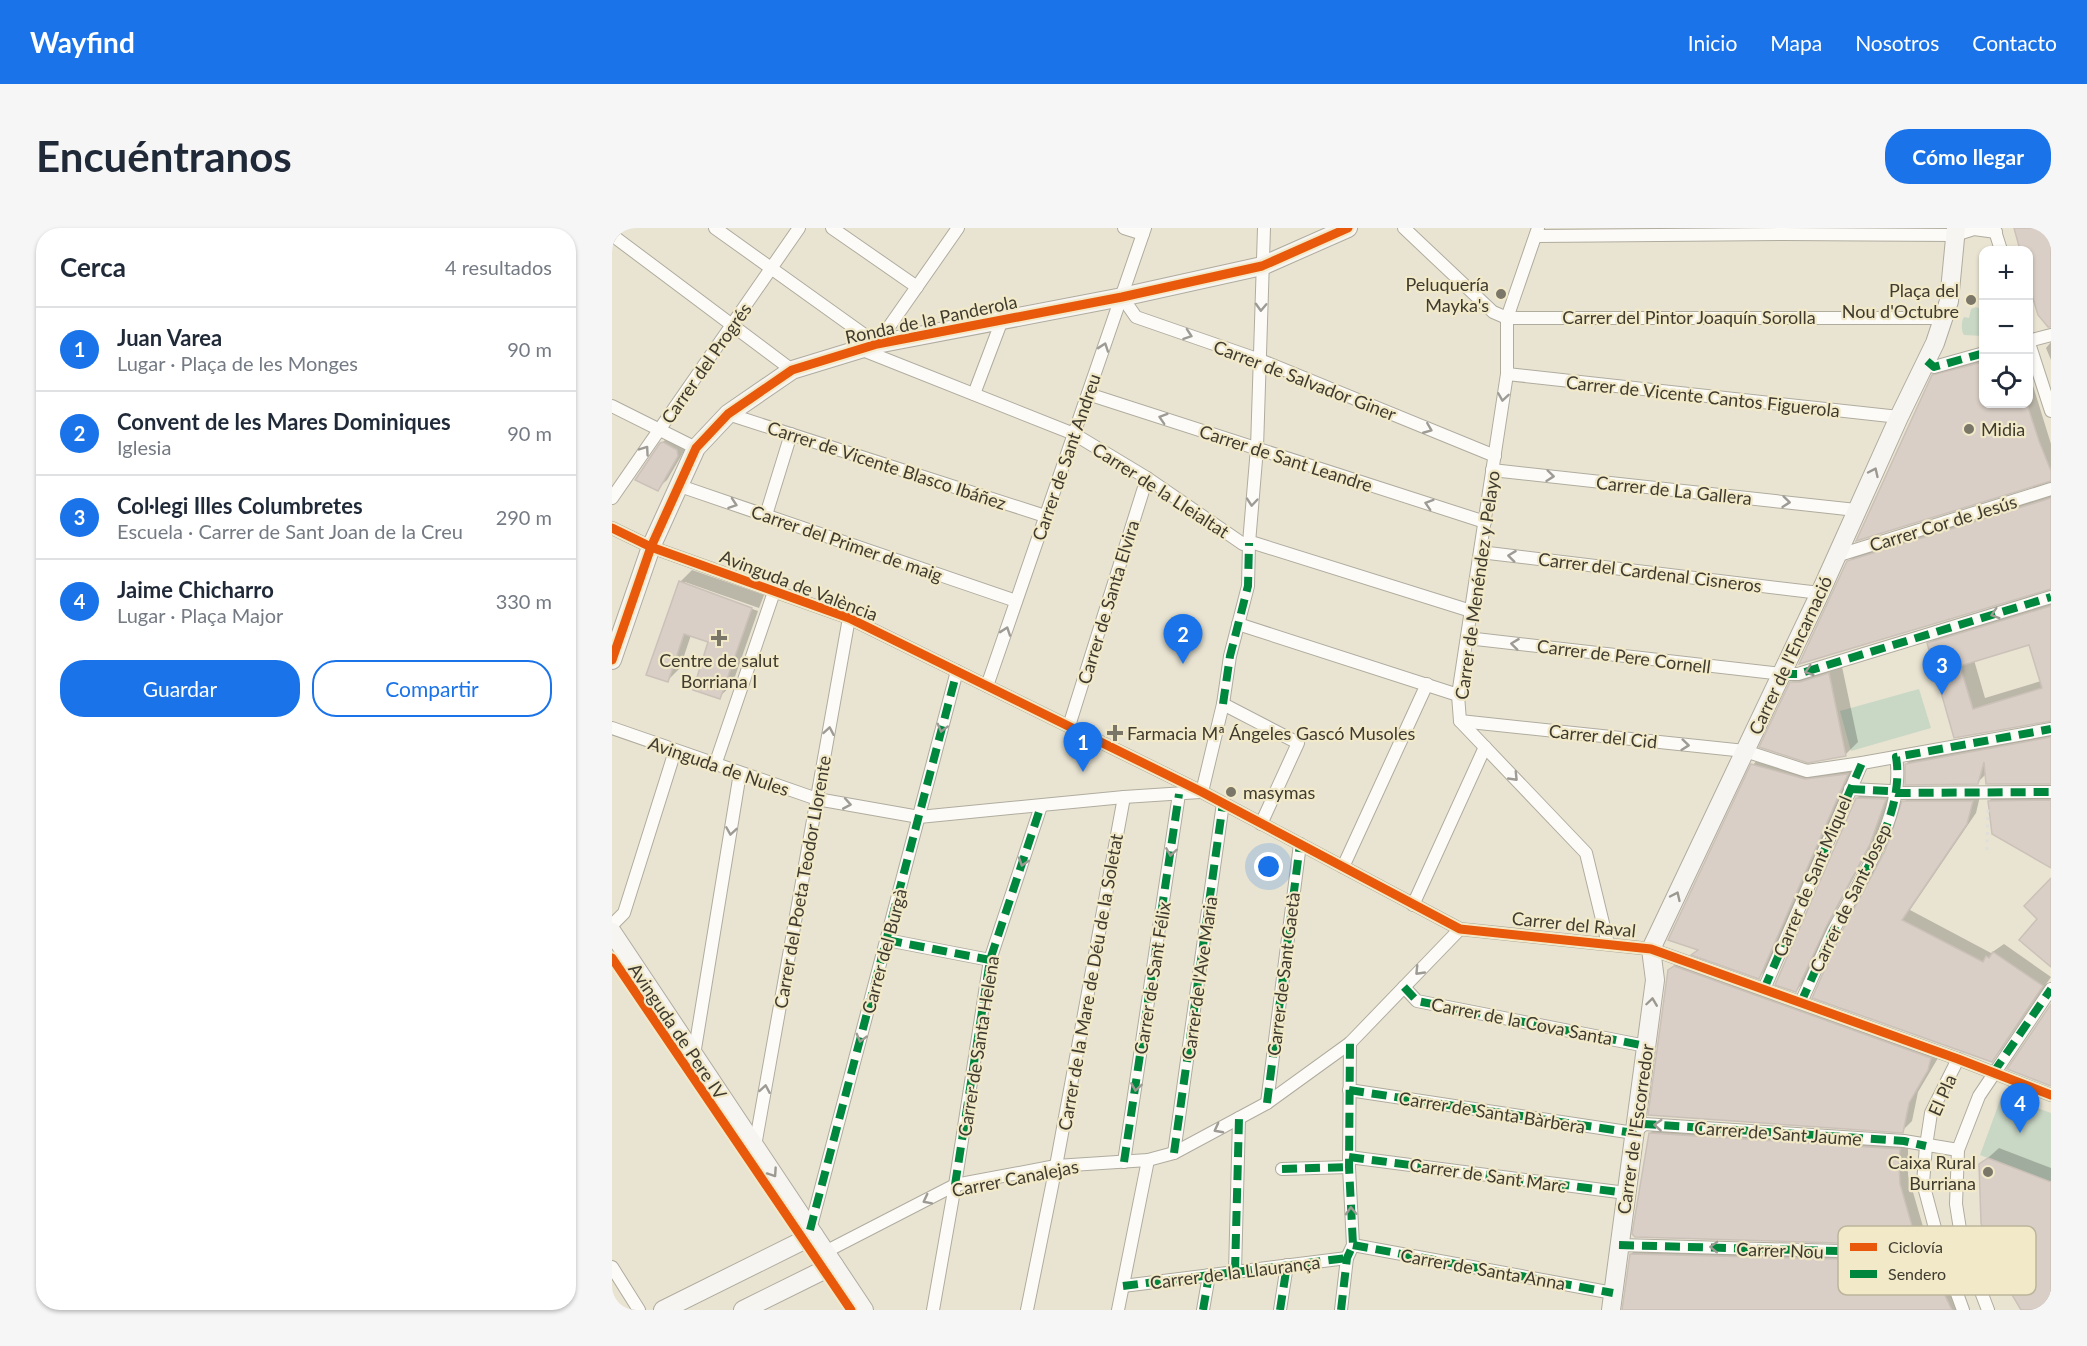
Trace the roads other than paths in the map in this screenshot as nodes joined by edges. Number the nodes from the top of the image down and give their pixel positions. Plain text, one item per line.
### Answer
1 (716, 228) edge
2 (799, 228) edge
3 (832, 228) edge
4 (1124, 228) edge
5 (1264, 228) edge
6 (1348, 228) edge
7 (1404, 228) edge
8 (956, 229) edge
9 (1995, 230) edge
10 (1144, 231) edge
11 (1677, 231) edge
12 (1782, 231) edge
13 (1956, 231) edge
14 (1538, 232) edge
15 (612, 235) edge
16 (2000, 246) edge
17 (1262, 266) junction
18 (771, 268) junction
19 (917, 287) junction
20 (1122, 297) junction
21 (1507, 318) junction
22 (1944, 318) junction
23 (1002, 320) junction
24 (732, 325) junction
25 (2051, 335) edge
26 (2033, 340) edge
27 (868, 346) junction
28 (1980, 354) edge
29 (2033, 354) edge
30 (1260, 360) junction
31 (1927, 361) junction
32 (792, 370) junction
33 (1507, 374) junction
34 (974, 394) junction
35 (1088, 394) junction
36 (612, 406) edge
37 (2051, 411) edge
38 (728, 414) junction
39 (1899, 417) junction
40 (660, 430) junction
41 (791, 434) junction
42 (1074, 434) junction
43 (696, 448) junction
44 (1257, 448) junction
45 (1494, 456) junction
46 (1492, 470) junction
47 (1147, 478) junction
48 (677, 485) junction
49 (2051, 489) edge
50 (612, 498) edge
51 (1856, 510) junction
52 (766, 515) junction
53 (1046, 516) junction
54 (1485, 522) junction
55 (612, 528) edge
56 (1249, 543) junction
57 (651, 547) junction
58 (1480, 552) junction
59 (1836, 556) junction
60 (774, 592) junction
61 (1820, 593) junction
62 (2051, 597) edge
63 (1017, 601) junction
64 (1471, 611) junction
65 (849, 618) junction
66 (1238, 624) junction
67 (1467, 638) junction
68 (612, 660) edge
69 (957, 671) junction
70 (1782, 674) junction
71 (1427, 684) junction
72 (987, 686) junction
73 (1458, 695) junction
74 (1223, 704) junction
75 (1460, 721) junction
76 (1069, 726) junction
77 (612, 728) edge
78 (2051, 729) edge
79 (1485, 747) junction
80 (675, 751) junction
81 (1745, 751) junction
82 (1896, 757) junction
83 (1862, 763) junction
84 (715, 765) junction
85 (740, 773) junction
86 (1850, 789) junction
87 (1202, 792) junction
88 (2051, 792) edge
89 (1896, 793) junction
90 (1179, 794) junction
91 (1124, 797) junction
92 (817, 799) junction
93 (1223, 803) junction
94 (1041, 806) junction
95 (919, 817) junction
96 (1261, 824) junction
97 (1300, 844) junction
98 (1343, 867) junction
99 (1413, 904) junction
100 (612, 925) edge
101 (1460, 929) junction
102 (612, 932) edge
103 (887, 940) junction
104 (1608, 944) junction
105 (1651, 949) junction
106 (990, 960) junction
107 (1404, 987) junction
108 (1764, 989) junction
109 (2051, 989) edge
110 (1801, 1002) junction
111 (1350, 1043) junction
112 (1646, 1046) junction
113 (694, 1055) junction
114 (1958, 1059) junction
115 (1993, 1073) junction
116 (1349, 1090) junction
117 (2051, 1095) edge
118 (1267, 1103) junction
119 (1239, 1118) junction
120 (1634, 1133) junction
121 (754, 1146) junction
122 (1926, 1146) junction
123 (1958, 1150) junction
124 (1174, 1153) junction
125 (1148, 1160) junction
126 (1124, 1162) junction
127 (1349, 1162) junction
128 (1056, 1166) junction
129 (1282, 1169) dead end
130 (955, 1185) junction
131 (1626, 1194) junction
132 (1934, 1226) edge
133 (1960, 1226) edge
134 (812, 1232) junction
135 (1353, 1245) junction
136 (1619, 1245) junction
137 (1838, 1251) edge
138 (1347, 1258) junction
139 (830, 1259) junction
140 (1287, 1265) junction
141 (612, 1268) edge
142 (1235, 1272) junction
143 (1209, 1275) junction
144 (1123, 1286) junction
145 (1958, 1295) edge
146 (1982, 1295) edge
147 (1612, 1301) edge
148 (639, 1310) edge
149 (663, 1310) edge
150 (743, 1310) edge
151 (864, 1310) edge
152 (933, 1310) edge
153 (1026, 1310) edge
154 (1118, 1310) edge
155 (1203, 1310) edge
156 (1280, 1310) edge
157 (1341, 1310) edge
158 (1963, 1310) edge
159 (1988, 1310) edge

1 - 18 street, Carrer de la Lleialtat
2 - 18 street, Carrer del Progrés
3 - 19 street
4 - 10 street
5 - 17 street
6 - 17 street, Ronda de la Panderola
7 - 21 street
8 - 19 street
9 - 13 street
9 - 16 street
10 - 20 street, Carrer de Sant Andreu
11 - 12 street
11 - 14 street
12 - 13 street
13 - 22 street
14 - 21 street
15 - 24 street
17 - 20 street, Ronda de la Panderola
17 -> 30 street
18 - 24 street, Carrer del Progrés
18 - 27 street, Carrer de la Lleialtat
19 - 27 street
20 - 23 street, Ronda de la Panderola
20 -> 30 street, Carrer de Salvador Giner
35 -> 20 street, Carrer de Sant Andreu
21 - 22 street, Carrer del Pintor Joaquín Sorolla
21 - 33 street, Carrer de Menéndez y Pelayo
22 - 31 street
23 - 27 street, Ronda de la Panderola
23 - 34 street
24 - 32 street
24 - 40 street, Carrer del Progrés
25 - 26 street
27 - 32 street, Ronda de la Panderola
27 - 34 street, Carrer de la Lleialtat
28 - 31 street
29 - 37 street
30 - 44 street
30 -> 45 street, Carrer de Salvador Giner
31 - 39 street, Carrer de l'Encarnació
32 - 38 street, Ronda de la Panderola
33 - 39 street, Carrer de Vicente Cantos Figuerola
33 -> 45 street, Carrer de Menéndez y Pelayo
34 - 42 street, Carrer de la Lleialtat
35 - 42 street, Carrer de Sant Andreu
44 -> 35 street, Carrer de Sant Leandre
36 - 40 street
38 - 41 street, Carrer de Vicente Blasco Ibáñez
38 - 43 street, Ronda de la Panderola
51 -> 39 street, Carrer de l'Encarnació
40 - 43 street
50 -> 40 street, Carrer del Progrés
41 - 52 street
41 - 53 street, Carrer de Vicente Blasco Ibáñez
42 - 47 street, Carrer de la Lleialtat
42 - 53 street, Carrer de Sant Andreu
43 - 48 street, Ronda de la Panderola
54 -> 44 street, Carrer de Sant Leandre
44 -> 56 street
45 - 46 street, Carrer de Menéndez y Pelayo
46 -> 51 street, Carrer de La Gallera
46 - 54 street, Carrer de Menéndez y Pelayo
47 - 56 street, Carrer de la Lleialtat
47 - 76 street, Carrer de Santa Elvira
48 -> 52 street, Carrer del Primer de maig
48 - 57 street, Ronda de la Panderola
49 - 59 street, Carrer Cor de Jesús
51 - 59 street, Carrer de l'Encarnació
52 - 63 street, Carrer del Primer de maig
53 - 63 street, Carrer de Sant Andreu
54 - 58 street, Carrer de Menéndez y Pelayo
55 - 57 street, Avinguda de València
56 - 64 street, Carrer de la Lleialtat
56 - 66 street
57 - 60 street, Avinguda de València
57 - 68 street, Ronda de la Panderola
61 -> 58 street, Carrer del Cardenal Cisneros
58 - 64 street, Carrer de Menéndez y Pelayo
59 - 61 street, Carrer de l'Encarnació
60 - 65 street, Avinguda de València
60 - 84 street
61 - 70 street, Carrer de l'Encarnació
62 -> 70 street, Carrer de Pere Cornell
72 -> 63 street, Carrer de Sant Andreu
64 - 67 street, Carrer de Menéndez y Pelayo
65 - 69 street, Avinguda de València
92 -> 65 street, Carrer del Poeta Teodor Llorente
66 - 71 street
66 - 74 street
70 -> 67 street, Carrer de Pere Cornell
67 - 73 street, Carrer de Menéndez y Pelayo
69 - 72 street, Avinguda de València
69 -> 95 street, Carrer del Burgà
70 - 81 street, Carrer de l'Encarnació
71 - 73 street
71 - 98 street
72 - 76 street, Avinguda de València
73 - 75 street, Carrer de Menéndez y Pelayo
74 - 87 street
74 - 96 street
75 - 79 street, Carrer de Menéndez y Pelayo
75 -> 81 street, Carrer del Cid
76 - 87 street, Avinguda de València
77 - 80 street, Avinguda de Nules
78 - 82 street, Carrer del Cid
79 - 99 street
79 -> 104 street, Carrer de Menéndez y Pelayo
80 - 84 street, Avinguda de Nules
80 - 100 street
81 - 83 street, Carrer del Cid
105 -> 81 street, Carrer de l'Encarnació
82 - 83 street, Carrer del Cid
82 - 89 street, Carrer de Sant Josep
83 - 86 street, Carrer de Sant Miquel
84 - 85 street, Avinguda de Nules
85 - 92 street, Avinguda de Nules
85 -> 113 street
86 - 89 street
86 - 108 street, Carrer de Sant Miquel
87 - 90 street, Avinguda de Nules
87 - 93 street, Carrer del Raval
88 - 89 street
89 - 110 street, Carrer de Sant Josep
90 - 91 street, Avinguda de Nules
90 -> 126 street, Carrer de Sant Félix
91 - 94 street, Avinguda de Nules
91 - 128 street, Carrer de la Mare de Déu de la Soletat
92 -> 95 street, Avinguda de Nules
121 -> 92 street, Carrer del Poeta Teodor Llorente
93 - 96 street, Carrer del Raval
93 - 124 street, Carrer de l'Ave Maria
94 - 95 street, Avinguda de Nules
94 -> 106 street, Carrer de Santa Helena
95 - 103 street, Carrer del Burgà
96 - 97 street, Carrer del Raval
97 - 98 street, Carrer del Raval
97 - 118 street, Carrer de Sant Gaetà
98 - 99 street, Carrer del Raval
99 - 101 street, Carrer del Raval
101 - 104 street, Carrer del Raval
101 -> 107 street, Carrer Canalejas
102 - 113 street, Avinguda de Pere IV
103 - 106 street
103 -> 134 street, Carrer del Burgà
104 - 105 street, Carrer del Raval
105 - 108 street, Carrer del Raval
112 -> 105 street, Carrer de l'Escorredor
106 - 130 street, Carrer de Santa Helena
107 - 111 street, Carrer Canalejas
107 - 112 street, Carrer de la Cova Santa
108 - 110 street, Carrer del Raval
109 - 115 street
110 - 114 street, Carrer del Raval
111 - 116 street
111 - 118 street, Carrer Canalejas
112 - 120 street, Carrer de l'Escorredor
113 - 121 street, Avinguda de Pere IV
114 - 115 street, El Pla
114 - 122 street, El Pla
115 - 117 street
115 - 123 street, El Pla
116 - 120 street, Carrer de Santa Bàrbera
116 - 127 street
118 - 119 street, Carrer Canalejas
119 -> 124 street, Carrer Canalejas
119 - 142 street
122 -> 120 street, Carrer de Sant Jaume
120 - 131 street, Carrer de l'Escorredor
121 -> 134 street, Avinguda de Pere IV
122 - 123 street
122 - 132 street, El Pla
123 - 133 street, El Pla
124 - 125 street, Carrer Canalejas
125 - 126 street, Carrer Canalejas
125 - 144 street
126 - 128 street, Carrer Canalejas
127 - 129 street, Carrer de Sant Marc
127 - 131 street, Carrer de Sant Marc
135 -> 127 street
128 - 130 street, Carrer Canalejas
128 - 153 street, Carrer de la Mare de Déu de la Soletat
130 -> 139 street, Carrer Canalejas
130 - 152 street, Carrer de Santa Helena
131 - 136 street, Carrer de l'Escorredor
134 - 139 street, Avinguda de Pere IV
134 - 149 street
135 - 138 street
135 - 147 street, Carrer de Santa Anna
137 -> 136 street, Carrer Nou
136 - 147 street, Carrer de l'Escorredor
138 - 140 street, Carrer de la Llaurança
138 - 157 street
139 - 150 street
139 - 151 street, Avinguda de Pere IV
140 - 142 street, Carrer de la Llaurança
140 - 156 street
141 - 148 street
142 - 143 street, Carrer de la Llaurança
143 - 144 street, Carrer de la Llaurança
143 - 155 street
144 - 154 street
145 - 158 street, El Pla
146 - 159 street, El Pla

